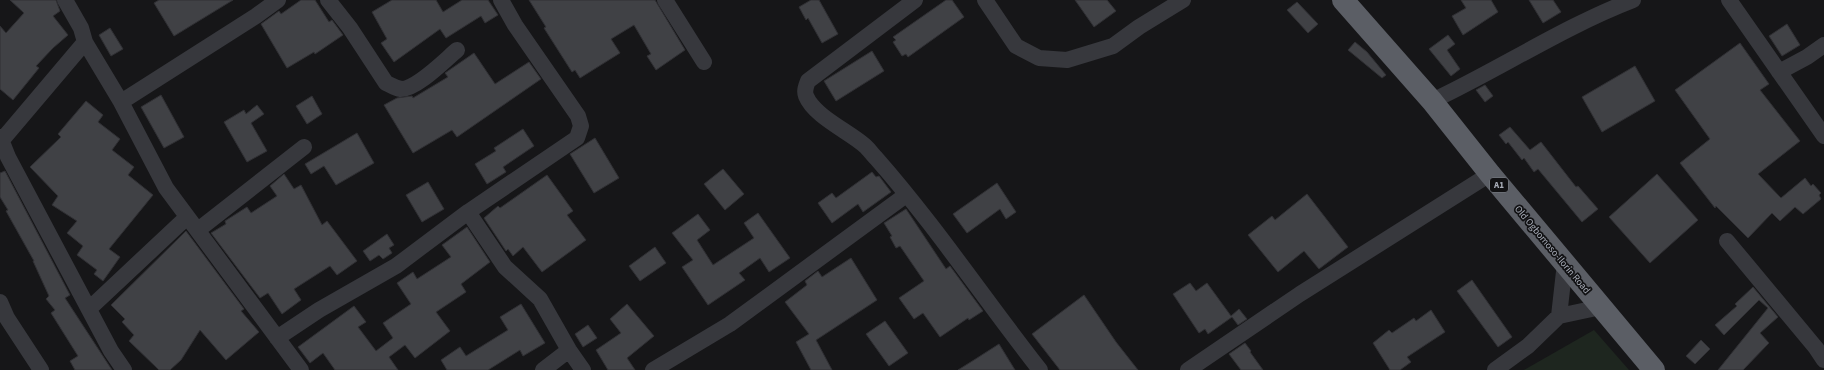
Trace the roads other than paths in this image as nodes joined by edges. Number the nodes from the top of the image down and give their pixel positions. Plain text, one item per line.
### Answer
1 (65, 0) edge
2 (278, 0) edge
3 (328, 0) edge
4 (501, 0) edge
5 (665, 0) edge
6 (915, 0) edge
7 (985, 0) edge
8 (1183, 0) edge
9 (1343, 0) edge
10 (1633, 0) edge
11 (1729, 0) edge
12 (85, 42) junction
13 (1824, 45) edge
14 (457, 50) dead end
15 (704, 62) dead end
16 (1779, 72) junction
17 (1432, 101) junction
18 (121, 102) junction
19 (1824, 136) edge
20 (1, 139) edge
21 (304, 147) dead end
22 (1490, 174) junction
23 (906, 195) junction
24 (468, 212) junction
25 (187, 217) junction
26 (198, 230) junction
27 (1727, 241) dead end
28 (1564, 263) junction
29 (0, 302) edge
30 (1601, 307) junction
31 (89, 309) junction
32 (1559, 316) junction
33 (278, 338) junction
34 (569, 350) junction
35 (1824, 360) edge
36 (41, 370) edge
37 (124, 370) edge
38 (301, 370) edge
39 (543, 370) edge
40 (583, 370) edge
41 (653, 370) edge
42 (1040, 370) edge
43 (1188, 370) edge
44 (1494, 370) edge
45 (1654, 370) edge

1 - 12 street
2 - 18 street
3 - 14 street
4 - 24 street
5 - 15 street
6 - 23 street
7 - 8 street
9 - 17 highway, Old Ogbomoso-Ilorin Road / A1
10 - 17 street
11 - 16 street
12 - 18 street
12 - 20 street
13 - 16 street
16 - 19 street
17 - 22 highway, Old Ogbomoso-Ilorin Road / A1
18 - 25 street
20 - 31 street
21 - 26 street
22 - 28 highway, Old Ogbomoso-Ilorin Road / A1
22 - 43 street
23 - 41 street
23 - 42 street
24 - 33 street
24 - 34 street
25 - 26 street
25 - 31 street
26 - 33 street
27 - 35 street
28 - 30 highway, Old Ogbomoso-Ilorin Road / A1
28 - 32 street
29 - 36 street
30 - 32 street
30 - 45 highway, Old Ogbomoso-Ilorin Road / A1
31 - 37 street
32 - 44 street
33 - 38 street
34 - 39 street
34 - 40 street

